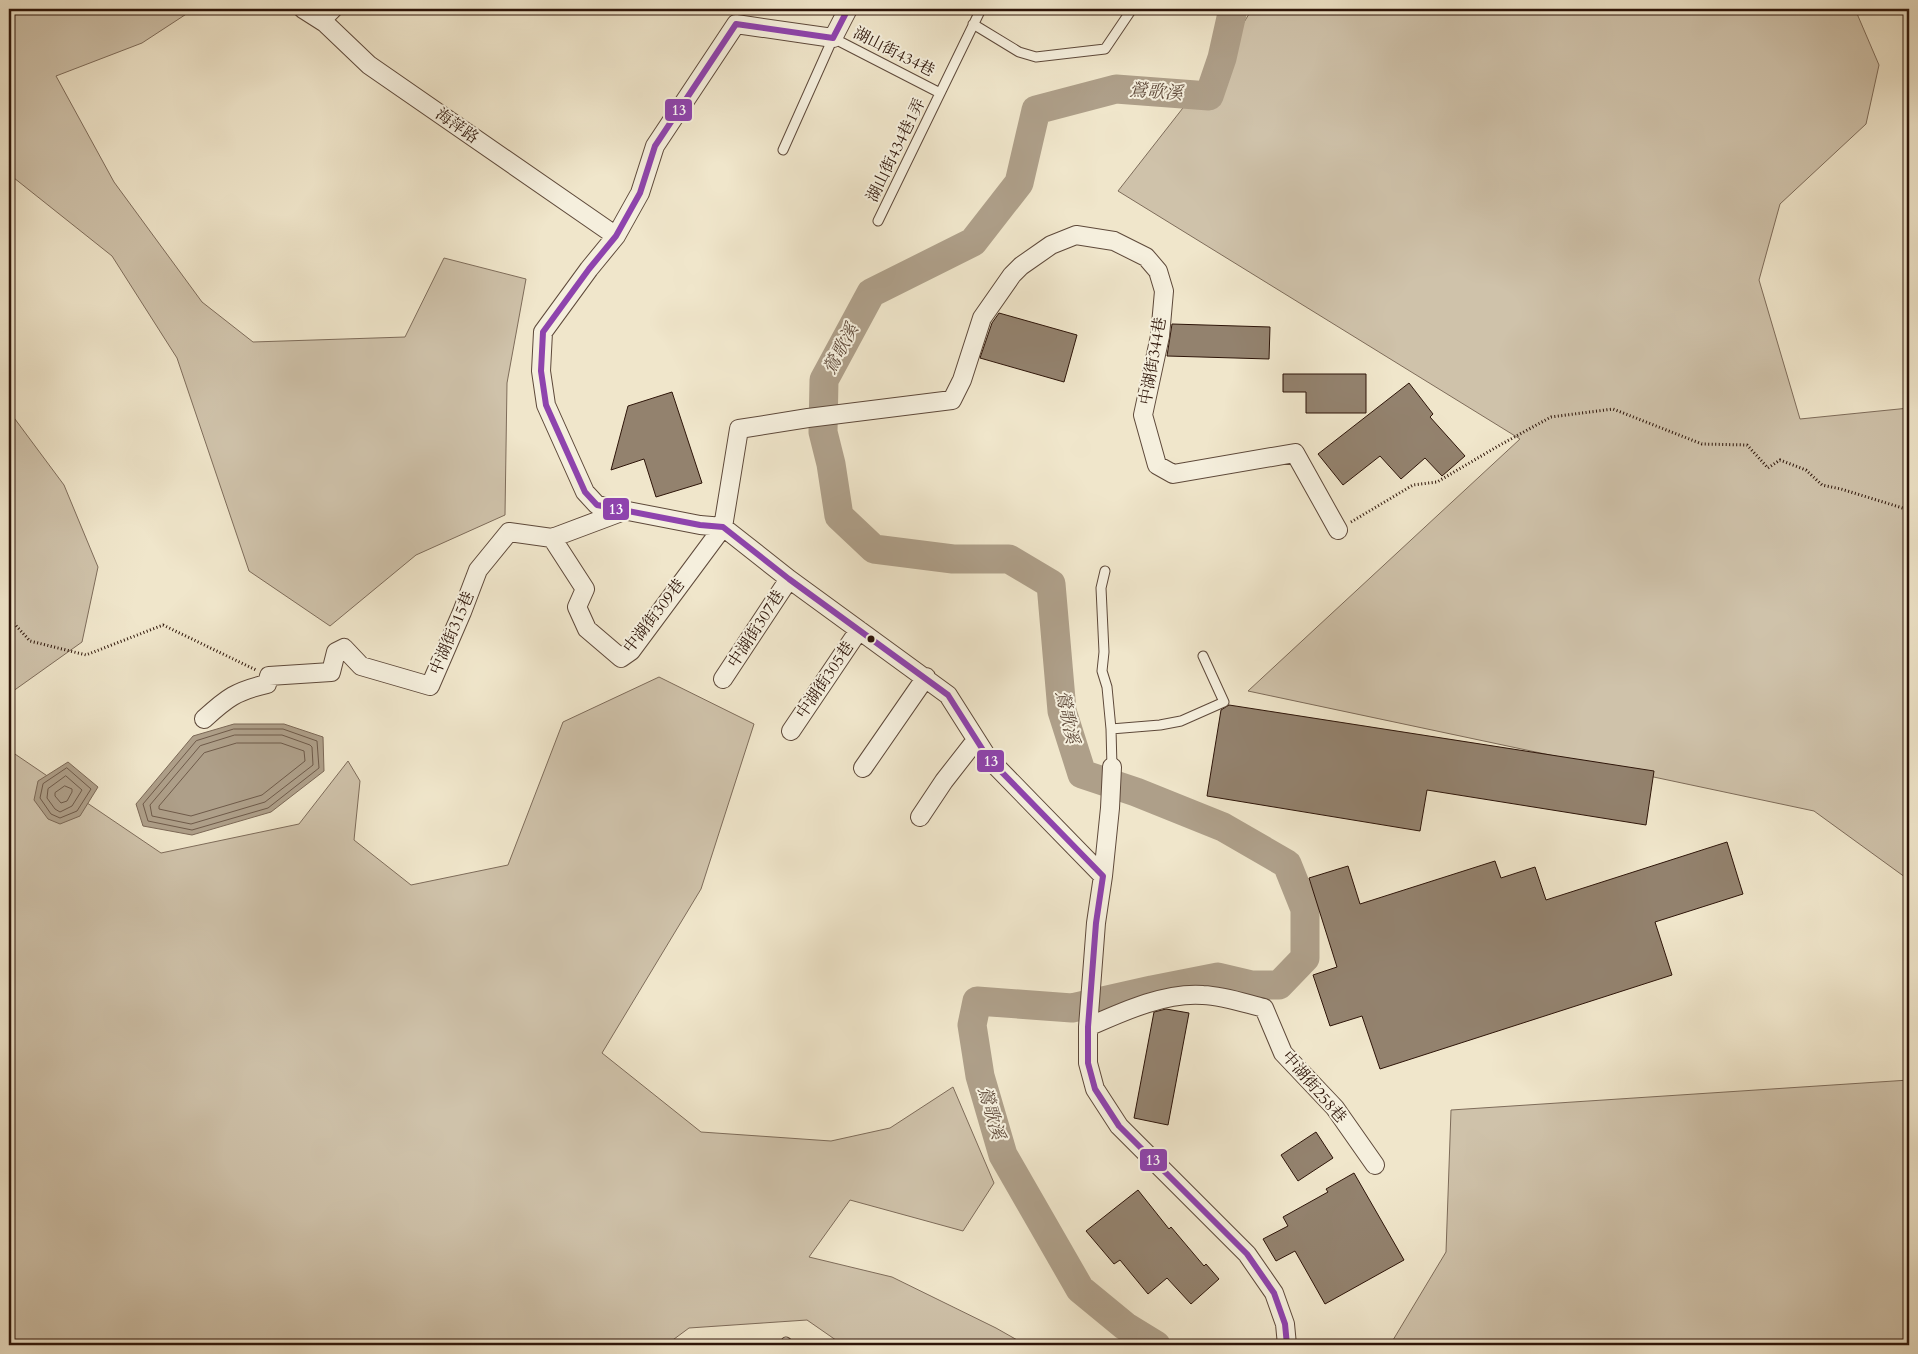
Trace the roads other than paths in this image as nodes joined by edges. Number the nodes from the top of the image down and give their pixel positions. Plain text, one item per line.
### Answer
1 (303, 9) edge
2 (339, 9) edge
3 (848, 9) edge
4 (981, 9) edge
5 (1132, 9) edge
6 (325, 23) junction
7 (973, 24) junction
8 (833, 38) junction
9 (940, 92) junction
10 (783, 150) dead end
11 (878, 221) dead end
12 (616, 236) junction
13 (625, 511) junction
14 (723, 527) junction
15 (1338, 530) road end
16 (552, 538) junction
17 (1105, 571) dead end
18 (789, 579) junction
19 (859, 630) junction
20 (1203, 656) dead end
21 (926, 677) junction
22 (723, 680) dead end
23 (204, 719) dead end
24 (1111, 729) junction
25 (792, 731) dead end
26 (976, 740) junction
27 (1112, 767) joint
28 (863, 768) dead end
29 (920, 817) dead end
30 (1103, 876) junction
31 (1089, 1021) junction
32 (1375, 1165) dead end
33 (1287, 1345) edge

1 - 6 street, 海萍路
2 - 6 lane
3 - 8 street
4 - 7 lane, 湖山街434巷1弄
5 - 7 lane
6 - 12 street, 海萍路
7 - 9 lane, 湖山街434巷1弄
8 - 9 lane, 湖山街434巷
8 - 10 lane
8 - 12 street
9 - 11 lane, 湖山街434巷1弄
12 - 13 street
13 - 14 street
13 - 16 street, 中湖街315巷
14 - 15 street, 中湖街344巷
14 - 16 street, 中湖街309巷
14 - 18 street
16 - 23 street, 中湖街315巷
17 - 24 lane
18 - 19 street
18 - 22 street, 中湖街307巷
19 - 21 street
19 - 25 street, 中湖街305巷
20 - 24 lane
21 - 26 street
21 - 28 street
24 - 27 lane
26 - 29 street
26 - 30 street
27 - 30 street
30 - 31 street
31 - 32 street, 中湖街258巷
31 - 33 street

